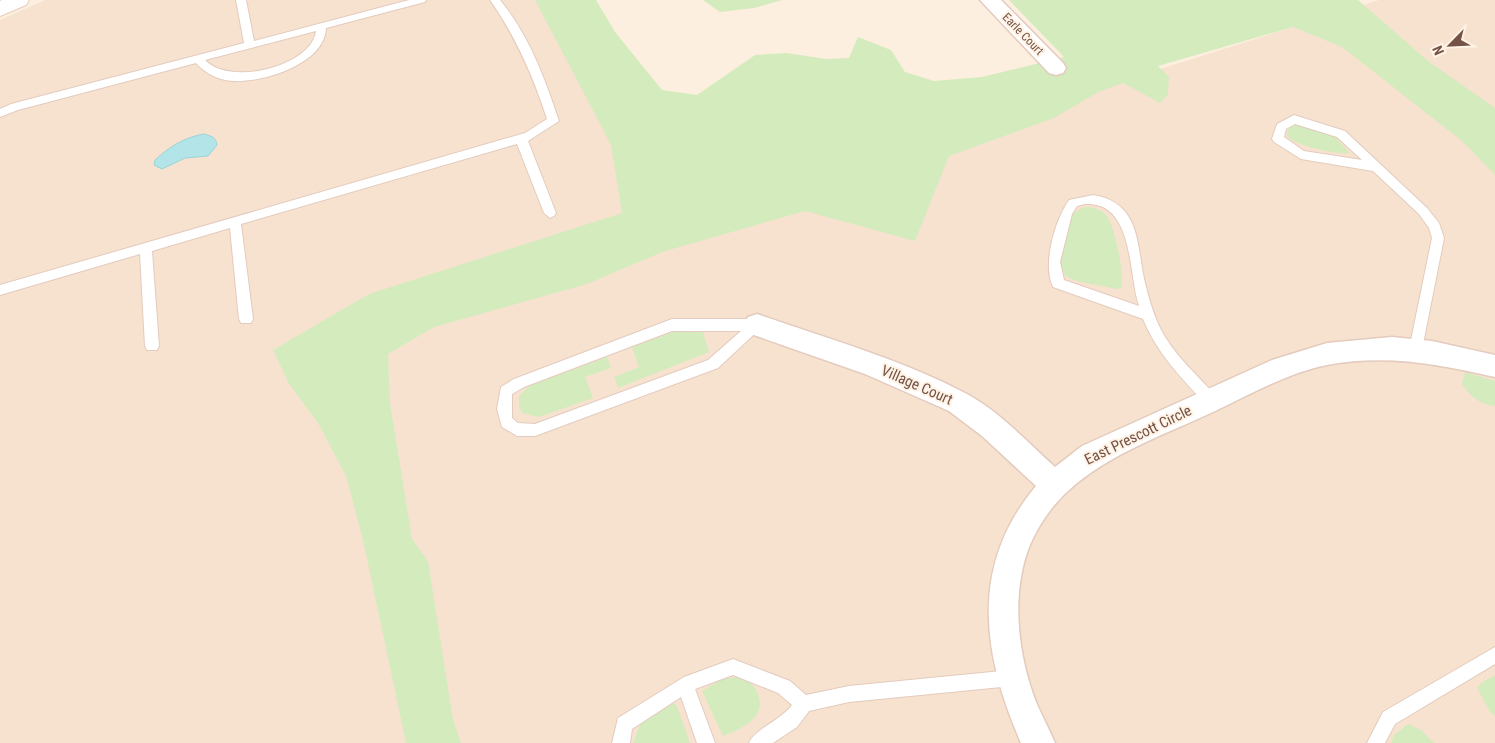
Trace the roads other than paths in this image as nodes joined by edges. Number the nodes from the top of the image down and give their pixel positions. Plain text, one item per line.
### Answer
1 (19, 0) edge
2 (241, 0) edge
3 (421, 0) edge
4 (495, 0) edge
5 (990, 0) edge
6 (0, 9) edge
7 (322, 26) junction
8 (249, 44) junction
9 (198, 58) junction
10 (1056, 68) dead end
11 (0, 113) edge
12 (521, 138) junction
13 (1377, 167) junction
14 (550, 213) dead end
15 (235, 222) junction
16 (146, 248) junction
17 (0, 290) edge
18 (1148, 315) junction
19 (246, 319) dead end
20 (757, 325) junction
21 (152, 346) dead end
22 (1416, 350) junction
23 (1495, 366) edge
24 (1210, 400) junction
25 (1054, 484) junction
26 (1495, 656) edge
27 (1012, 678) junction
28 (686, 687) junction
29 (804, 704) junction
30 (621, 743) edge
31 (706, 743) edge
32 (758, 743) edge
33 (1038, 743) edge
34 (1376, 743) edge

1 - 6 street
2 - 8 lane
3 - 7 lane
4 - 12 lane
5 - 10 street, Earle Court
7 - 8 lane
7 - 9 lane
8 - 9 lane
9 - 11 lane
12 - 14 lane
12 - 15 lane
13 - 13 lane
13 - 22 lane
15 - 16 lane
15 - 19 lane
16 - 17 lane
16 - 21 lane
18 - 18 lane
18 - 24 lane
20 - 20 lane
20 - 25 street, Village Court
22 - 23 street, East Prescott Circle
22 - 24 street, East Prescott Circle
24 - 25 street, East Prescott Circle
25 - 27 street, East Prescott Circle
26 - 34 lane
27 - 29 lane
27 - 33 street, East Prescott Circle
28 - 29 lane
28 - 30 lane
28 - 31 lane
29 - 32 lane

